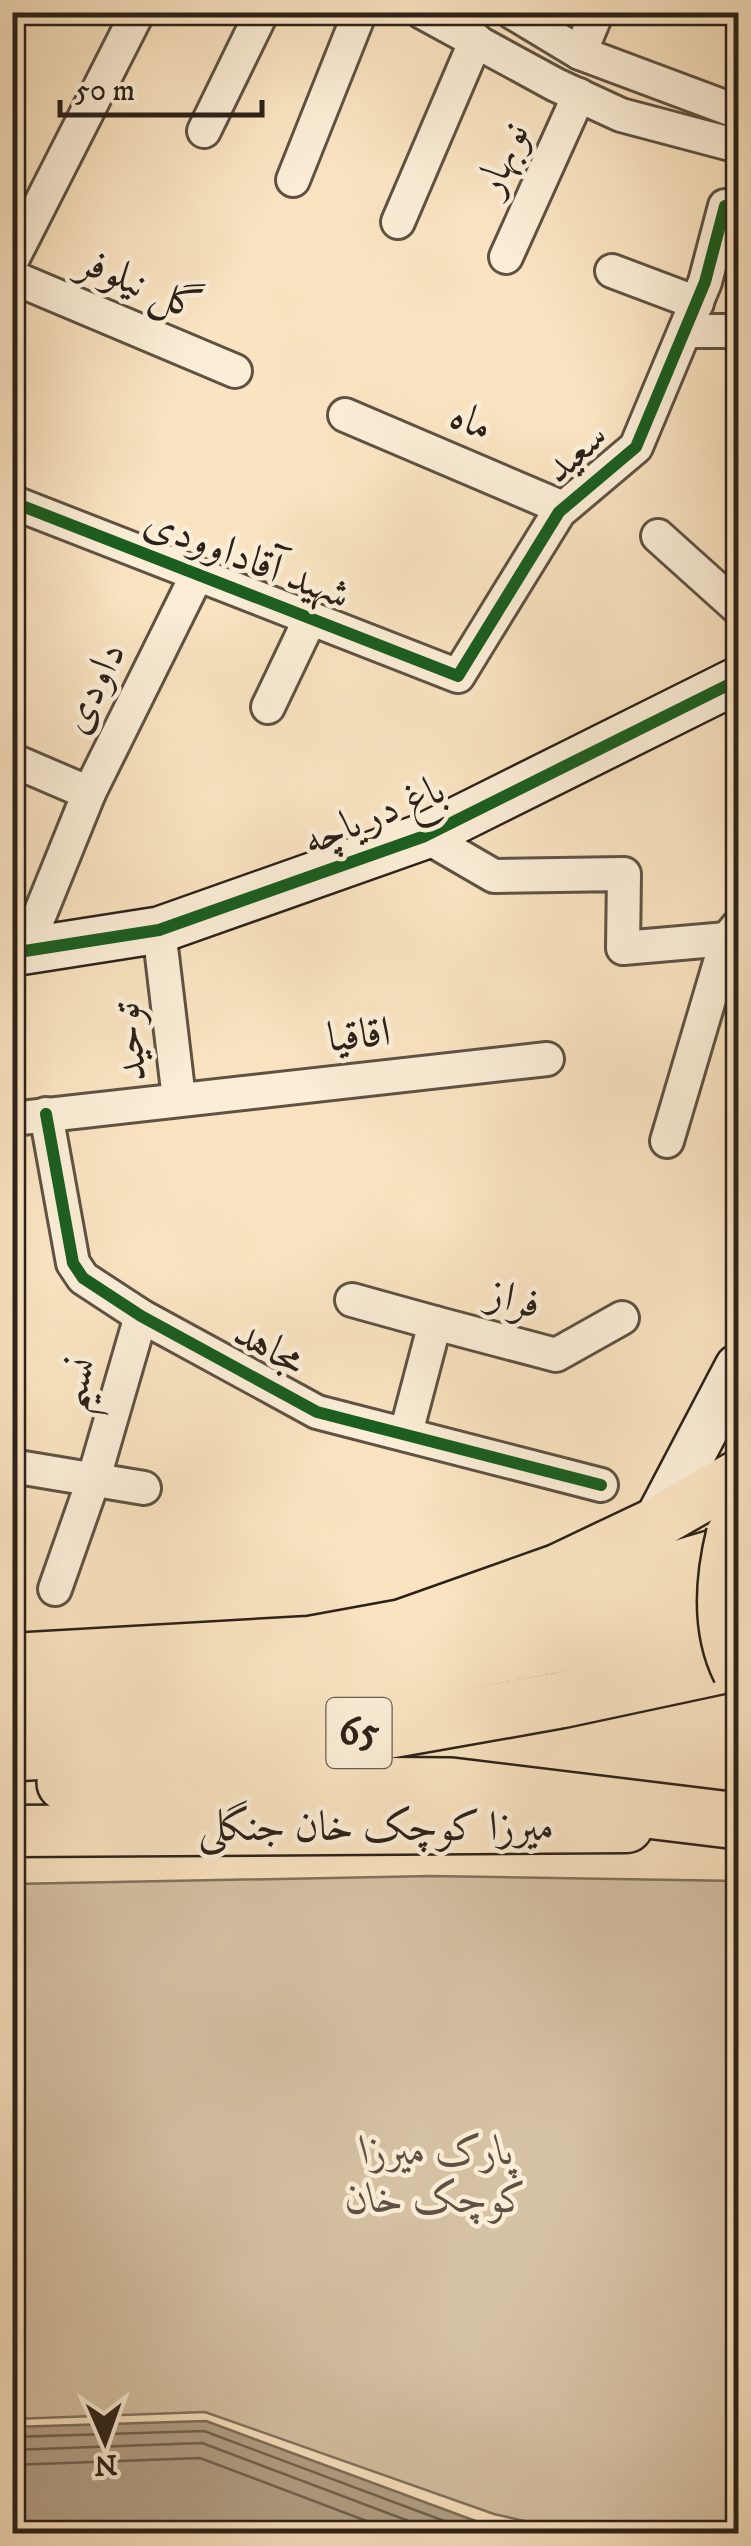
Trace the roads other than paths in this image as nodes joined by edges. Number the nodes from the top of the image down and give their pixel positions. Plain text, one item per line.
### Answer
1 (138, 12) edge
2 (262, 12) edge
3 (360, 12) edge
4 (422, 12) edge
5 (512, 12) edge
6 (597, 12) edge
7 (476, 40) junction
8 (580, 53) junction
9 (578, 95) junction
10 (733, 101) edge
11 (204, 131) dead end
12 (738, 146) edge
13 (293, 180) dead end
14 (726, 206) dead end
15 (398, 222) dead end
16 (506, 257) dead end
17 (12, 260) edge
18 (612, 271) dead end
19 (12, 277) edge
20 (691, 317) junction
21 (738, 330) edge
22 (235, 371) dead end
23 (346, 415) dead end
24 (12, 502) edge
25 (563, 508) junction
26 (658, 536) dead end
27 (197, 575) junction
28 (738, 608) edge
29 (310, 619) junction
30 (458, 676) joint
31 (738, 680) edge
32 (738, 697) edge
33 (694, 704) junction
34 (268, 707) dead end
35 (12, 760) edge
36 (89, 793) junction
37 (425, 836) junction
38 (159, 930) junction
39 (733, 933) edge
40 (19, 952) edge
41 (548, 1059) dead end
42 (179, 1098) junction
43 (46, 1114) junction
44 (12, 1119) edge
45 (668, 1141) dead end
46 (352, 1300) dead end
47 (142, 1316) junction
48 (622, 1318) dead end
49 (435, 1323) junction
50 (738, 1367) edge
51 (406, 1433) junction
52 (12, 1466) edge
53 (738, 1476) edge
54 (92, 1481) junction
55 (601, 1484) dead end
56 (144, 1488) dead end
57 (656, 1522) junction
58 (736, 1535) edge
59 (55, 1589) dead end
60 (738, 1604) edge
61 (716, 1656) edge
62 (12, 1658) edge
63 (277, 1686) junction
64 (12, 1702) edge
65 (12, 1753) edge
66 (12, 1782) edge
67 (738, 1824) edge
68 (12, 1831) edge

1 - 17 street
2 - 11 street
3 - 13 street
4 - 7 street
5 - 8 street
6 - 8 street
7 - 9 street
7 - 15 street
8 - 10 street
9 - 12 street
9 - 16 street, نوبهار
14 - 20 street, سعید
18 - 20 street
19 - 22 street, گل نیلوفر
20 - 21 street
20 - 25 street, سعید
23 - 25 street, ماه
24 - 27 street, شهید آقاداوودی
25 - 30 street, سعید
26 - 28 street
27 - 29 street, شهید آقاداوودی
27 - 36 street, داودی
29 - 30 street, شهید آقاداوودی
29 - 34 street
31 - 33 street, باغ دریاچه
32 - 33 street
33 - 37 street, باغ دریاچه
35 - 36 street
36 - 40 street, داودی
37 - 38 street, باغ دریاچه
37 - 39 street
38 - 40 street, باغ دریاچه
38 - 42 street, توحید
39 - 45 street
41 - 42 street, اقاقیا
42 - 43 street, توحید
43 - 44 street, توحید
43 - 47 street, مجاهد
46 - 49 street, فراز
47 - 51 street, مجاهد
47 - 54 street, نسیم
48 - 49 street, فراز
49 - 51 street
50 - 57 street
51 - 55 street, مجاهد
52 - 54 street
53 - 57 main road
54 - 56 street
54 - 59 street, نسیم
57 - 62 main road
58 - 61 main road, bridge
58 - 63 highway
60 - 61 highway, 65
61 - 63 highway, 65
61 - 65 highway, 65
63 - 64 highway, 65
66 - 67 highway
67 - 68 main road, میرزا کوچک خان جنگلی

